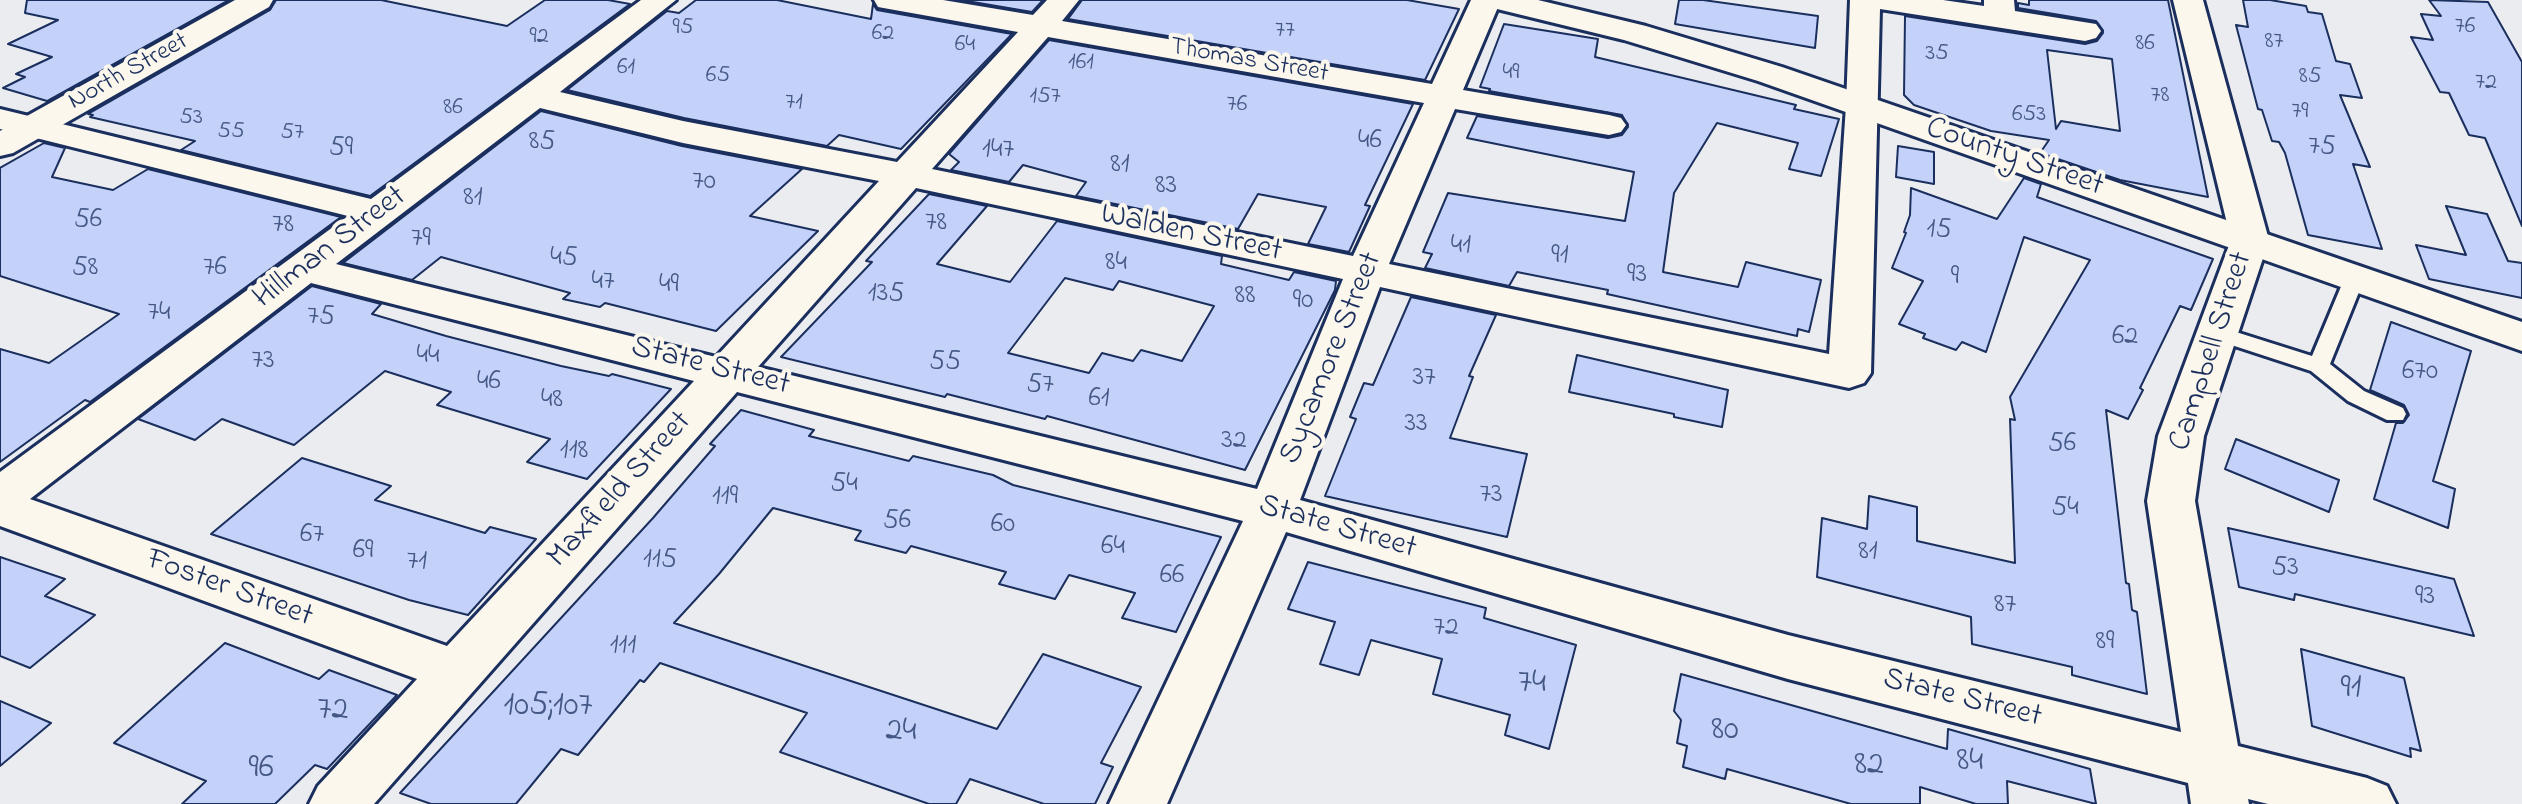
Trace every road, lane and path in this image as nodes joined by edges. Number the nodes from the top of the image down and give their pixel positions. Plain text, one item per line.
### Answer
1 (258, 0) edge
2 (661, 0) edge
3 (889, 0) edge
4 (1486, 0) edge
5 (1500, 0) edge
6 (1865, 0) edge
7 (1882, 0) edge
8 (2188, 0) edge
9 (1999, 9) edge
10 (1053, 13) edge
11 (2085, 31) dead end
12 (1446, 95) junction
13 (534, 96) junction
14 (1863, 106) junction
15 (16, 123) edge
16 (1609, 125) dead end
17 (0, 145) edge
18 (907, 175) junction
19 (379, 212) junction
20 (2250, 240) junction
21 (304, 269) junction
22 (1366, 272) junction
23 (2355, 277) junction
24 (2217, 333) junction
25 (2522, 337) edge
26 (2319, 366) junction
27 (728, 372) junction
28 (2395, 414) dead end
29 (0, 497) edge
30 (0, 507) edge
31 (1272, 510) junction
32 (458, 672) junction
33 (2216, 783) edge
34 (338, 804) edge
35 (1138, 804) edge
36 (2367, 804) edge

1 - 15 street, North Street
2 - 13 street, Hillman Street
3 - 10 street, Thomas Street
4 - 12 street, Sycamore Street
5 - 14 street, County Street
6 - 14 street
7 - 9 street
8 - 20 street, Campbell Street
9 - 11 street
10 - 12 street, Thomas Street
10 - 18 street, Maxfield Street
12 - 16 street, Thomas Street
12 - 22 street, Sycamore Street
13 - 18 street, Walden Street
13 - 19 street, Hillman Street
14 - 20 street, County Street
14 - 22 street, Walden Street
15 - 17 street, North Street
15 - 19 street
18 - 22 street, Walden Street
18 - 27 street, Maxfield Street
19 - 21 street, Hillman Street
20 - 23 street, County Street
20 - 24 street, Campbell Street
21 - 27 street, State Street
21 - 29 street, Hillman Street
22 - 31 street, Sycamore Street
23 - 25 street, County Street
23 - 26 lane
24 - 26 lane
24 - 33 street, Campbell Street
26 - 28 lane
27 - 31 street, State Street
27 - 32 street, Maxfield Street
30 - 32 street, Foster Street
31 - 33 street, State Street
31 - 35 street, Sycamore Street
32 - 34 street, Maxfield Street
33 - 36 street, State Street

